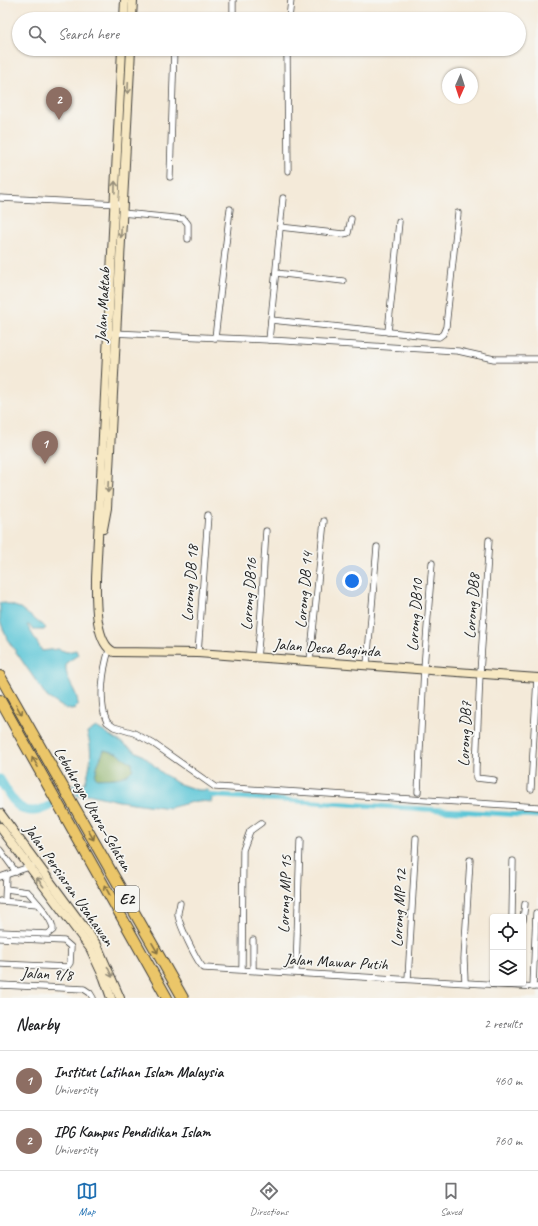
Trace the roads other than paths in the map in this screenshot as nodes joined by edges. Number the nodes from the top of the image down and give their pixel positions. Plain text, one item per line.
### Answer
1 (125, 0) edge
2 (133, 0) edge
3 (233, 0) edge
4 (290, 0) edge
5 (124, 12) edge
6 (132, 12) edge
7 (233, 12) edge
8 (289, 12) edge
9 (122, 56) edge
10 (130, 56) edge
11 (174, 56) edge
12 (287, 56) edge
13 (288, 171) dead end
14 (170, 177) dead end
15 (0, 198) edge
16 (283, 198) dead end
17 (119, 204) junction
18 (230, 209) dead end
19 (122, 213) junction
20 (458, 213) dead end
21 (351, 219) dead end
22 (399, 222) dead end
23 (280, 227) junction
24 (188, 239) dead end
25 (276, 273) junction
26 (343, 281) dead end
27 (271, 320) junction
28 (388, 332) junction
29 (112, 333) junction
30 (215, 338) junction
31 (269, 340) junction
32 (538, 359) edge
33 (208, 515) dead end
34 (324, 521) dead end
35 (266, 531) dead end
36 (489, 540) dead end
37 (377, 547) dead end
38 (432, 563) dead end
39 (112, 651) junction
40 (198, 653) junction
41 (257, 658) junction
42 (310, 661) junction
43 (367, 665) junction
44 (424, 668) junction
45 (480, 673) junction
46 (0, 676) edge
47 (538, 678) edge
48 (0, 700) edge
49 (494, 780) dead end
50 (532, 789) dead end
51 (418, 792) dead end
52 (538, 807) edge
53 (0, 813) edge
54 (261, 823) dead end
55 (0, 826) edge
56 (416, 838) dead end
57 (300, 841) dead end
58 (0, 850) edge
59 (470, 860) dead end
60 (513, 861) dead end
61 (38, 864) junction
62 (29, 868) junction
63 (16, 872) junction
64 (3, 876) edge
65 (6, 889) junction
66 (3, 901) edge
67 (180, 903) dead end
68 (38, 904) junction
69 (526, 904) dead end
70 (536, 913) dead end
71 (512, 914) edge
72 (524, 914) edge
73 (0, 932) edge
74 (0, 938) edge
75 (253, 940) dead end
76 (0, 964) edge
77 (242, 969) junction
78 (254, 970) junction
79 (296, 972) junction
80 (408, 979) junction
81 (465, 982) junction
82 (490, 983) edge
83 (0, 985) edge
84 (526, 986) edge
85 (536, 987) edge
86 (92, 996) edge
87 (111, 998) edge
88 (120, 998) edge
89 (167, 998) edge
90 (183, 998) edge

1 - 5 street
2 - 6 street
3 - 7 street
4 - 8 street
17 -> 9 street, Jalan Maktab
10 -> 17 street, Jalan Maktab
11 - 14 street
12 - 13 street
15 - 17 street
16 - 23 street
17 - 19 street, Jalan Maktab
17 - 29 street, Jalan Maktab
18 - 30 street
19 - 24 street
19 -> 29 street, Jalan Maktab
20 - 28 street
21 - 23 street
22 - 28 street
23 - 25 street
25 - 26 street
25 - 27 street
27 - 28 street
27 - 31 street
29 - 30 street
29 - 39 street, Jalan Maktab
30 - 31 street
31 - 32 street
33 - 40 street, Lorong DB 18
34 - 42 street, Lorong DB 14
35 - 41 street, Lorong DB16
36 - 45 street, Lorong DB8
37 - 43 street
38 - 44 street, Lorong DB10
39 - 40 street, Jalan Desa Baginda
39 - 52 street
40 - 41 street, Jalan Desa Baginda
41 - 42 street, Jalan Desa Baginda
42 - 43 street, Jalan Desa Baginda
43 - 44 street, Jalan Desa Baginda
44 - 45 street, Jalan Desa Baginda
44 - 51 street, Lorong DB10
45 - 47 street, Jalan Desa Baginda
45 - 49 street, Lorong DB7
46 -> 90 highway, Lebuhraya Utara–Selatan / E2
47 - 50 street
89 -> 48 highway, Lebuhraya Utara–Selatan / E2
53 - 61 street, Jalan Persiaran Usahawan
54 - 77 street
55 - 62 street, Jalan Persiaran Usahawan
56 - 80 street, Lorong MP 12
57 - 79 street, Lorong MP 15
58 - 63 street
59 - 81 street
60 - 71 street
61 - 62 street
61 -> 88 street, Jalan Persiaran Usahawan
62 - 63 street
87 -> 62 street, Jalan Persiaran Usahawan
63 - 64 street
64 - 65 street
65 - 66 street
65 - 68 street
66 - 68 street
67 - 77 street, Jalan Mawar Putih
68 - 73 street
69 - 72 street
70 - 85 street
74 - 76 street
75 - 78 street
77 - 78 street, Jalan Mawar Putih
78 - 79 street, Jalan Mawar Putih
79 - 80 street, Jalan Mawar Putih
80 - 81 street, Jalan Mawar Putih
81 - 82 street, Jalan Mawar Putih
83 - 86 street, Jalan 9/8
84 - 85 street, Jalan Mawar Putih

